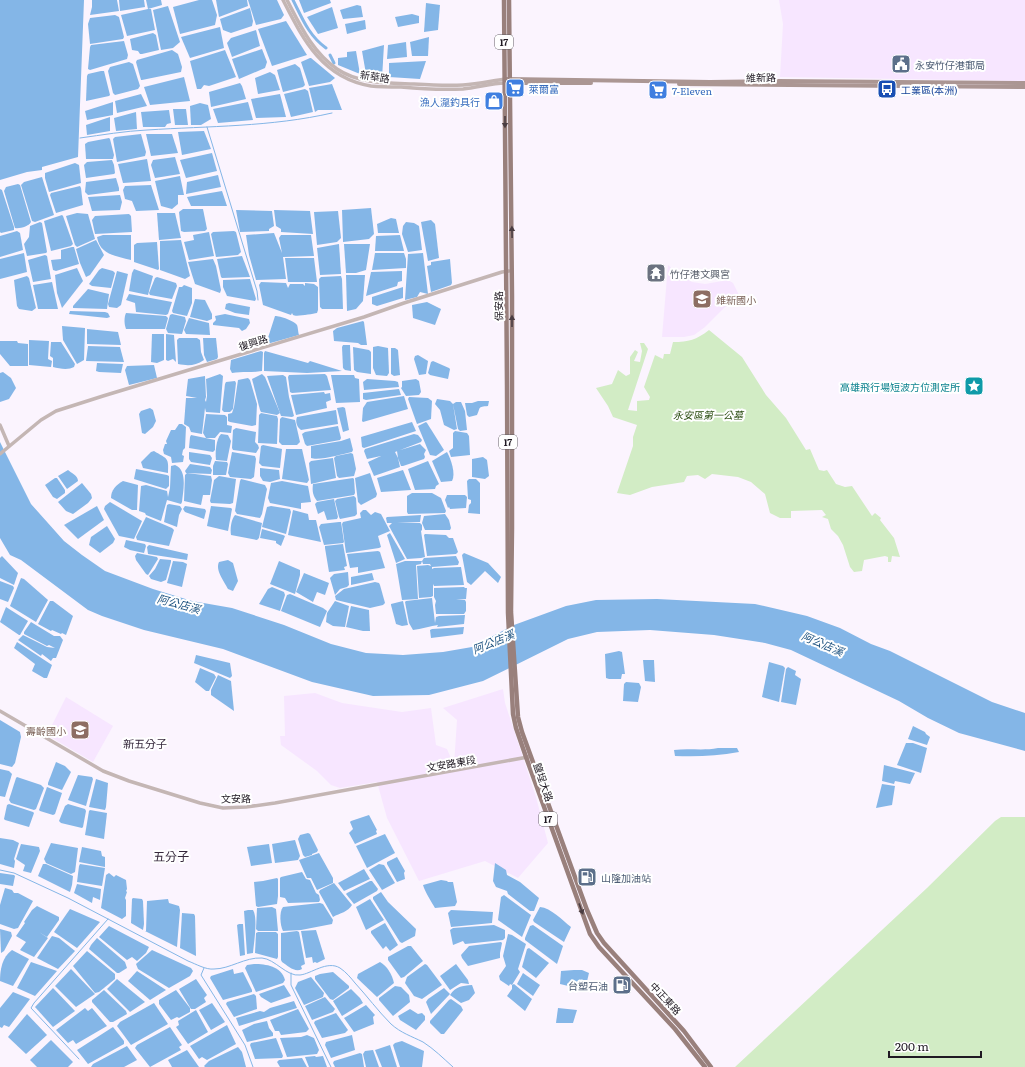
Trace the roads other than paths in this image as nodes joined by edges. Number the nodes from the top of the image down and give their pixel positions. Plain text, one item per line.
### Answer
1 (283, 0) edge
2 (287, 0) edge
3 (504, 0) edge
4 (508, 0) edge
5 (508, 81) junction
6 (1025, 83) edge
7 (1016, 85) junction
8 (1025, 87) edge
9 (506, 271) junction
10 (512, 271) junction
11 (0, 425) edge
12 (9, 447) junction
13 (0, 454) edge
14 (509, 612) junction
15 (0, 711) edge
16 (528, 757) junction
17 (374, 785) joint
18 (570, 871) junction
19 (604, 943) joint
20 (599, 947) joint
21 (705, 1067) edge
22 (711, 1067) edge

1 - 5 street, 新華路
2 - 5 street, 新華路
3 - 5 main road, 保安路 / 17
4 - 5 main road, 保安路 / 17
5 - 7 main road, 維新路
5 -> 9 main road, 保安路 / 17
10 -> 5 main road, 保安路 / 17
6 - 7 main road
7 - 8 main road
9 - 10 street, 復興路
9 - 12 street, 復興路
9 - 14 main road, 保安路 / 17
14 -> 10 main road, 保安路 / 17
11 - 12 street
12 - 13 street, 復興路
14 - 16 main road, 鹽埕大路 / 17
15 - 17 street, 文安路
16 - 17 street, 文安路東段
16 - 18 main road, 鹽埕大路 / 17
18 - 19 main road, 鹽埕大路 / 17
18 -> 20 main road, 鹽埕大路 / 17
19 - 22 main road, 中正東路 / 17
20 - 21 main road, 中正東路 / 17

